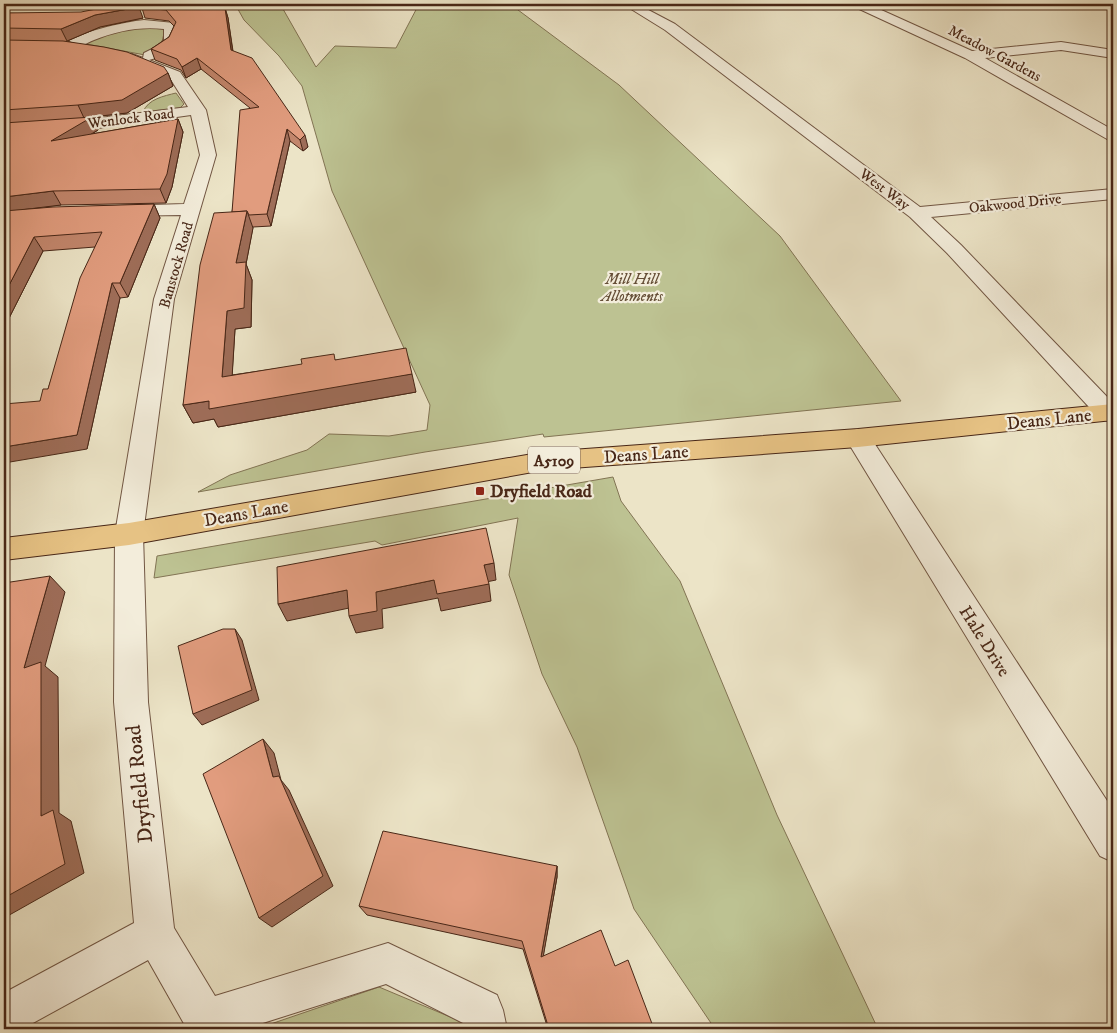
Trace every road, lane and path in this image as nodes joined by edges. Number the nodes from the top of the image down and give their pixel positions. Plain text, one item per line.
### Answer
1 (629, 4) edge
2 (859, 4) edge
3 (1113, 54) edge
4 (970, 55) junction
5 (138, 60) junction
6 (198, 110) junction
7 (4, 130) edge
8 (1113, 136) edge
9 (1113, 194) edge
10 (192, 209) junction
11 (99, 212) edge
12 (916, 213) junction
13 (1111, 412) edge
14 (858, 438) junction
15 (129, 534) junction
16 (4, 549) edge
17 (1110, 835) edge
18 (155, 934) junction
19 (4, 1016) edge
20 (209, 1025) edge
21 (486, 1029) edge

1 - 12 street, West Way
2 - 4 street, Meadow Gardens
3 - 4 street
4 - 8 street, Meadow Gardens
5 - 5 street, Banstock Road
5 - 6 street, Banstock Road
6 - 7 street, Wenlock Road
6 - 10 street, Banstock Road
9 - 12 street, Oakwood Drive
10 - 11 street
10 - 15 street, Banstock Road
12 - 13 street, West Way
13 - 14 main road, Deans Lane / A5109
14 - 15 main road, Deans Lane / A5109
14 - 17 street, Hale Drive
15 - 16 main road, Deans Lane / A5109
15 - 18 street, Dryfield Road
18 - 19 street
18 - 20 street, Dryfield Road
20 - 21 street, Dryfield Road

